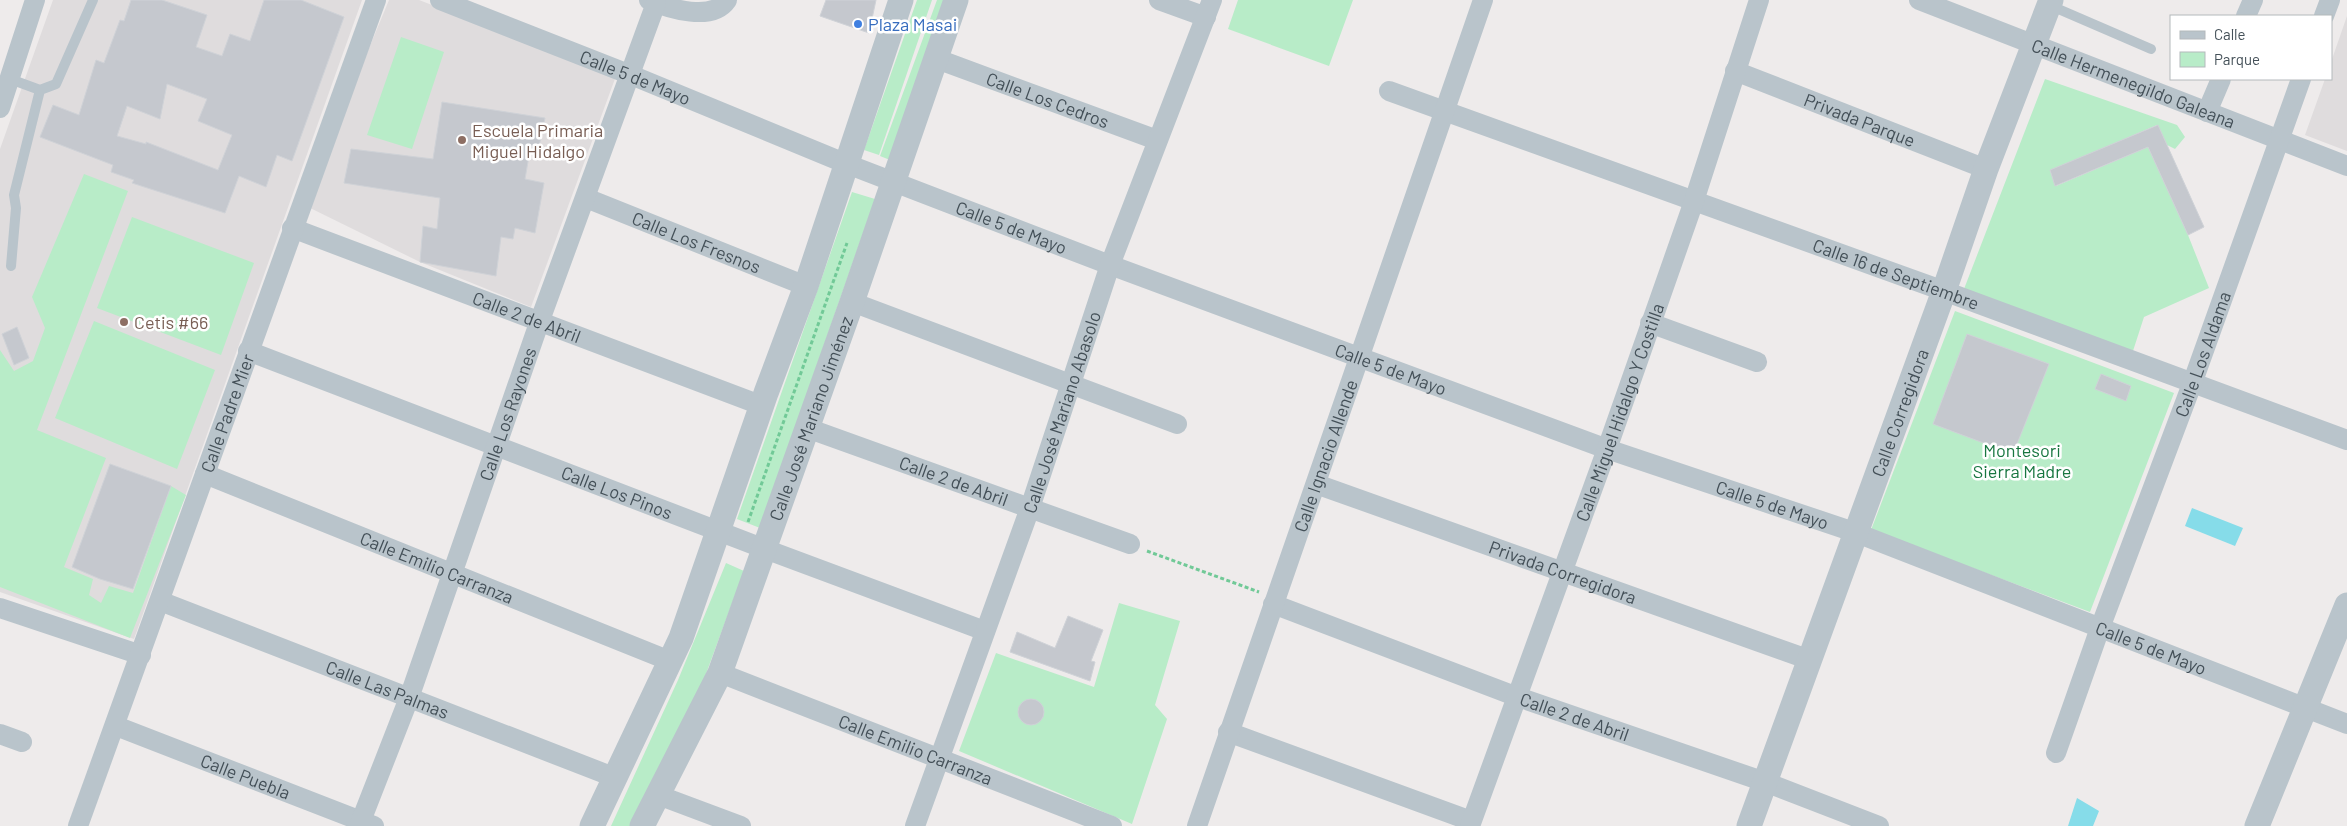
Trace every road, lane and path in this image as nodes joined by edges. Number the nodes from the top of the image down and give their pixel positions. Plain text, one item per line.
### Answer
1 (35, 0) edge
2 (93, 0) edge
3 (376, 0) edge
4 (440, 0) edge
5 (728, 0) edge
6 (901, 0) edge
7 (956, 0) edge
8 (1159, 0) edge
9 (1483, 0) edge
10 (1758, 0) edge
11 (1920, 0) edge
12 (2253, 0) edge
13 (2330, 0) edge
14 (652, 2) edge
15 (2050, 3) edge
16 (1209, 9) edge
17 (2246, 15) edge
18 (2324, 15) edge
19 (2034, 45) junction
20 (2151, 49) dead end
21 (937, 59) junction
22 (1735, 71) junction
23 (631, 75) junction
24 (10, 79) junction
25 (2221, 80) edge
26 (2301, 80) edge
27 (40, 90) junction
28 (1389, 91) dead end
29 (0, 107) edge
30 (1444, 111) junction
31 (2208, 112) junction
32 (1157, 140) junction
33 (2278, 140) junction
34 (847, 164) junction
35 (2347, 166) edge
36 (1986, 169) junction
37 (893, 181) junction
38 (586, 198) junction
39 (1694, 201) junction
40 (292, 228) junction
41 (849, 238) dead end
42 (1110, 265) junction
43 (11, 266) dead end
44 (806, 286) junction
45 (1944, 291) junction
46 (852, 302) junction
47 (540, 322) junction
48 (1650, 324) junction
49 (248, 351) junction
50 (1359, 355) junction
51 (1757, 362) dead end
52 (2192, 384) junction
53 (1070, 385) junction
54 (763, 406) junction
55 (1177, 424) dead end
56 (807, 428) junction
57 (2347, 440) edge
58 (496, 446) junction
59 (1607, 448) junction
60 (205, 474) junction
61 (1316, 484) junction
62 (1030, 508) junction
63 (748, 524) dead end
64 (720, 530) junction
65 (1854, 532) junction
66 (1130, 544) joint
67 (765, 549) junction
68 (1561, 571) junction
69 (452, 573) junction
70 (160, 601) junction
71 (1274, 601) junction
72 (2347, 605) edge
73 (0, 608) edge
74 (2100, 628) junction
75 (985, 631) junction
76 (141, 655) junction
77 (1810, 660) junction
78 (670, 661) junction
79 (720, 673) junction
80 (1516, 696) junction
81 (409, 698) junction
82 (2304, 708) junction
83 (2347, 724) edge
84 (116, 726) junction
85 (1228, 732) junction
86 (0, 734) edge
87 (22, 742) dead end
88 (2056, 753) dead end
89 (940, 759) junction
90 (616, 778) junction
91 (1765, 782) junction
92 (658, 795) junction
93 (365, 824) edge
94 (1471, 824) edge
95 (78, 826) edge
96 (592, 826) edge
97 (642, 826) edge
98 (741, 826) edge
99 (915, 826) edge
100 (1112, 826) edge
101 (1197, 826) edge
102 (1749, 826) edge
103 (1879, 826) edge
104 (2257, 826) edge

1 - 24 street
2 - 27 lane
3 - 40 street, Calle Padre Mier
4 - 23 street, Calle 5 de Mayo
5 - 14 street
6 - 34 street
7 - 21 street, Calle José Mariano Jiménez
8 - 16 street
9 - 30 street, Calle Ignacio Allende
10 - 22 street, Calle Miguel Hidalgo Y Costilla
11 - 19 street, Calle Hermenegildo Galeana
12 - 17 street
13 - 18 street
14 - 23 street, Calle Los Rayones
15 - 19 street, Calle Corregidora
15 - 20 lane
16 - 32 street, Calle José Mariano Abasolo
19 - 31 street, Calle Hermenegildo Galeana
19 - 36 street, Calle Corregidora
21 - 32 street, Calle Los Cedros
21 - 37 street, Calle José Mariano Jiménez
22 - 36 street, Privada Parque
22 - 39 street, Calle Miguel Hidalgo Y Costilla
23 - 34 street, Calle 5 de Mayo
23 - 38 street, Calle Los Rayones
24 - 27 lane
24 - 29 street
25 - 31 street
26 - 33 street, Calle Los Aldama
27 - 43 lane
28 - 30 street, Calle 16 de Septiembre
30 - 39 street, Calle 16 de Septiembre
30 - 50 street, Calle Ignacio Allende
31 - 33 street, Calle Hermenegildo Galeana
32 - 42 street, Calle José Mariano Abasolo
33 - 35 street, Calle Hermenegildo Galeana
33 - 52 street, Calle Los Aldama
34 - 37 street, Calle 5 de Mayo
34 - 44 street
36 - 45 street, Calle Corregidora
37 - 42 street, Calle 5 de Mayo
37 - 46 street, Calle José Mariano Jiménez
38 - 44 street, Calle Los Fresnos
38 - 47 street, Calle Los Rayones
39 - 45 street, Calle 16 de Septiembre
39 - 48 street, Calle Miguel Hidalgo Y Costilla
40 - 47 street, Calle 2 de Abril
40 - 49 street, Calle Padre Mier
41 - 63 path
42 - 50 street, Calle 5 de Mayo
42 - 53 street, Calle José Mariano Abasolo
44 - 54 street
45 - 52 street, Calle 16 de Septiembre
45 - 65 street, Calle Corregidora
46 - 53 street
46 - 56 street, Calle José Mariano Jiménez
47 - 54 street, Calle 2 de Abril
47 - 58 street, Calle Los Rayones
48 - 51 street
48 - 59 street, Calle Miguel Hidalgo Y Costilla
49 - 58 street, Calle Los Pinos
49 - 60 street, Calle Padre Mier
50 - 59 street, Calle 5 de Mayo
50 - 61 street, Calle Ignacio Allende
52 - 57 street, Calle 16 de Septiembre
52 - 74 street, Calle Los Aldama
53 - 55 street
53 - 62 street, Calle José Mariano Abasolo
54 - 64 street
56 - 62 street, Calle 2 de Abril
56 - 67 street, Calle José Mariano Jiménez
58 - 64 street, Calle Los Pinos
58 - 69 street, Calle Los Rayones
59 - 65 street, Calle 5 de Mayo
59 - 68 street, Calle Miguel Hidalgo Y Costilla
60 - 69 street, Calle Emilio Carranza
60 - 70 street, Calle Padre Mier
61 - 68 street, Privada Corregidora
61 - 71 street, Calle Ignacio Allende
62 - 66 street, Calle 2 de Abril
62 - 75 street, Calle José Mariano Abasolo
64 - 67 street, Calle Los Pinos
64 - 78 street
65 - 74 street, Calle 5 de Mayo
65 - 77 street, Calle Corregidora
66 - 71 path
67 - 75 street, Calle Los Pinos
67 - 79 street, Calle José Mariano Jiménez
68 - 77 street, Privada Corregidora
68 - 80 street, Calle Miguel Hidalgo Y Costilla
69 - 78 street, Calle Emilio Carranza
69 - 81 street, Calle Los Rayones
70 - 76 street, Calle Padre Mier
70 - 81 street, Calle Las Palmas
71 - 80 street, Calle 2 de Abril
71 - 85 street, Calle Ignacio Allende
72 - 82 street
73 - 76 street
74 - 82 street, Calle 5 de Mayo
74 - 88 street, Calle Los Aldama
75 - 89 street, Calle José Mariano Abasolo
76 - 84 street, Calle Padre Mier
77 - 91 street, Calle Corregidora
78 - 90 street
79 - 89 street, Calle Emilio Carranza
79 - 92 street, Calle José Mariano Jiménez
80 - 91 street, Calle 2 de Abril
80 - 94 street, Calle Miguel Hidalgo Y Costilla
81 - 90 street, Calle Las Palmas
81 - 93 street, Calle Los Rayones
82 - 83 street, Calle 5 de Mayo
82 - 104 street
84 - 93 street, Calle Puebla
84 - 95 street, Calle Padre Mier
85 - 94 street, Calle Miguel Hidalgo Y Costilla
85 - 101 street, Calle Ignacio Allende
86 - 87 street
89 - 99 street, Calle José Mariano Abasolo
89 - 100 street, Calle Emilio Carranza
90 - 96 street
91 - 102 street, Calle Corregidora
91 - 103 street, Calle 2 de Abril
92 - 97 street, Calle José Mariano Jiménez
92 - 98 street

